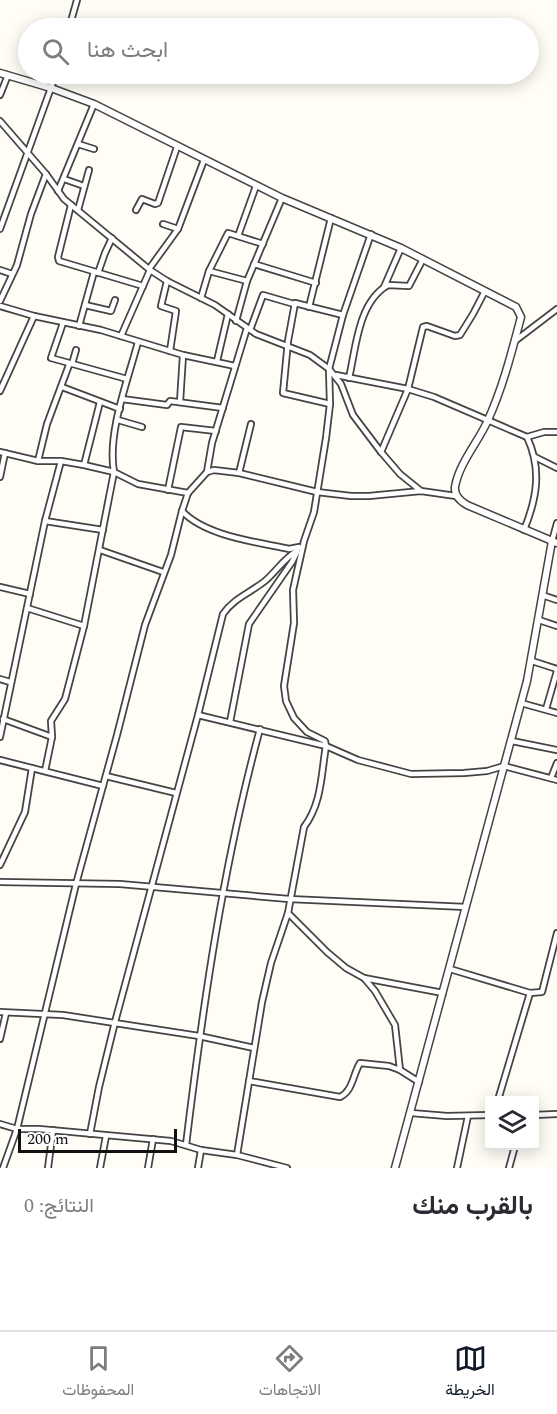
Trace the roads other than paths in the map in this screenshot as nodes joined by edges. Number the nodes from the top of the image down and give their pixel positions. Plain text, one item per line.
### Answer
1 (77, 0) edge
2 (72, 18) edge
3 (0, 73) edge
4 (8, 75) junction
5 (18, 78) edge
6 (38, 84) edge
7 (52, 84) edge
8 (51, 88) junction
9 (0, 95) edge
10 (93, 104) junction
11 (0, 121) edge
12 (78, 144) junction
13 (177, 147) junction
14 (94, 149) dead end
15 (28, 153) junction
16 (204, 160) junction
17 (89, 170) dead end
18 (46, 174) junction
19 (64, 179) junction
20 (84, 186) junction
21 (256, 186) junction
22 (58, 191) junction
23 (282, 198) junction
24 (71, 205) junction
25 (78, 210) junction
26 (136, 210) dead end
27 (332, 218) junction
28 (164, 224) dead end
29 (0, 229) edge
30 (178, 229) junction
31 (371, 234) junction
32 (238, 236) junction
33 (112, 238) junction
34 (262, 244) junction
35 (401, 248) junction
36 (423, 259) junction
37 (254, 264) junction
38 (0, 270) edge
39 (149, 270) junction
40 (209, 271) junction
41 (96, 272) junction
42 (12, 274) junction
43 (247, 281) junction
44 (167, 282) junction
45 (316, 283) junction
46 (143, 286) junction
47 (384, 287) junction
48 (484, 291) junction
49 (201, 298) junction
50 (115, 300) dead end
51 (0, 302) edge
52 (294, 304) junction
53 (85, 305) junction
54 (0, 306) edge
55 (309, 307) junction
56 (556, 309) edge
57 (228, 314) junction
58 (343, 315) junction
59 (34, 316) junction
60 (236, 321) junction
61 (63, 322) junction
62 (80, 326) junction
63 (248, 329) junction
64 (121, 336) junction
65 (515, 341) junction
66 (138, 342) junction
67 (288, 346) junction
68 (76, 350) dead end
69 (170, 351) junction
70 (183, 355) junction
71 (217, 361) junction
72 (70, 364) junction
73 (235, 366) junction
74 (329, 369) junction
75 (336, 375) junction
76 (349, 378) junction
77 (127, 379) junction
78 (62, 387) junction
79 (408, 389) junction
80 (0, 392) edge
81 (122, 399) junction
82 (100, 402) junction
83 (180, 402) junction
84 (330, 404) junction
85 (223, 408) junction
86 (120, 409) junction
87 (118, 420) junction
88 (488, 420) junction
89 (251, 423) dead end
90 (142, 428) dead end
91 (216, 431) junction
92 (557, 432) edge
93 (527, 437) junction
94 (381, 452) junction
95 (3, 453) edge
96 (535, 457) junction
97 (38, 461) junction
98 (61, 461) junction
99 (84, 465) junction
100 (557, 468) edge
101 (114, 472) junction
102 (207, 472) junction
103 (239, 472) junction
104 (0, 477) edge
105 (168, 490) junction
106 (421, 490) junction
107 (317, 492) junction
108 (188, 493) junction
109 (456, 496) junction
110 (182, 511) junction
111 (45, 521) junction
112 (557, 523) edge
113 (103, 530) junction
114 (524, 530) junction
115 (304, 542) junction
116 (554, 542) edge
117 (100, 550) junction
118 (298, 550) junction
119 (163, 572) junction
120 (0, 587) edge
121 (30, 594) junction
122 (542, 595) junction
123 (557, 600) edge
124 (27, 608) junction
125 (539, 620) junction
126 (84, 626) junction
127 (557, 626) edge
128 (532, 661) junction
129 (557, 670) edge
130 (0, 679) edge
131 (10, 682) junction
132 (521, 703) junction
133 (546, 710) junction
134 (557, 713) edge
135 (198, 715) junction
136 (3, 719) junction
137 (230, 722) junction
138 (260, 729) junction
139 (0, 737) edge
140 (52, 737) junction
141 (512, 741) junction
142 (326, 746) junction
143 (557, 750) edge
144 (0, 760) edge
145 (557, 763) edge
146 (504, 766) junction
147 (32, 768) junction
148 (45, 771) junction
149 (106, 776) junction
150 (554, 779) edge
151 (103, 786) junction
152 (176, 793) junction
153 (0, 865) edge
154 (0, 882) edge
155 (76, 884) junction
156 (151, 886) junction
157 (222, 894) junction
158 (289, 899) junction
159 (466, 907) junction
160 (288, 913) junction
161 (557, 933) edge
162 (450, 969) junction
163 (364, 978) junction
164 (443, 993) junction
165 (530, 993) junction
166 (3, 1012) edge
167 (44, 1015) junction
168 (115, 1022) junction
169 (199, 1036) junction
170 (0, 1039) edge
171 (254, 1048) junction
172 (400, 1070) junction
173 (249, 1081) junction
174 (419, 1083) junction
175 (499, 1096) edge
176 (411, 1113) junction
177 (557, 1114) edge
178 (485, 1115) edge
179 (539, 1115) edge
180 (468, 1116) junction
181 (0, 1124) edge
182 (17, 1129) junction
183 (54, 1130) junction
184 (90, 1134) junction
185 (106, 1136) junction
186 (153, 1139) junction
187 (186, 1145) junction
188 (201, 1150) junction
189 (514, 1150) edge
190 (237, 1155) junction
191 (257, 1159) junction
192 (3, 1168) edge
193 (48, 1168) edge
194 (100, 1168) edge
195 (148, 1168) edge
196 (198, 1168) edge
197 (255, 1168) edge
198 (287, 1168) edge
199 (395, 1168) edge
200 (457, 1168) edge
201 (509, 1168) edge

1 - 2 street
3 - 4 street
4 - 5 street
4 - 9 street
6 - 8 street
7 - 8 street
8 - 10 street
8 - 15 street
10 - 12 street
10 - 13 street
11 - 15 street
12 - 14 street
12 - 19 street
13 - 16 street
13 - 26 street
15 - 18 street
15 - 29 street
16 - 21 street
16 - 30 street
17 - 20 street
18 - 22 street
18 - 42 street
19 - 20 street
19 - 22 street
20 - 25 street
21 - 23 street
21 - 32 street
22 - 24 street
23 - 27 street
23 - 34 street
24 - 25 street
24 - 41 street
25 - 33 street
27 - 31 street
27 - 45 street
28 - 30 street
30 - 39 street
31 - 35 street
31 - 58 street
32 - 34 street
32 - 40 street
33 - 39 street
33 - 41 street
34 - 37 street
35 - 36 street
35 - 47 street
36 - 47 street
36 - 48 street
37 - 43 street
37 - 45 street
38 - 42 street
39 - 44 street
39 - 46 street
40 - 43 street
40 - 49 street
41 - 46 street
41 - 53 street
42 - 51 street
43 - 60 street
44 - 49 street
44 - 69 street
45 - 55 street
46 - 64 street
47 - 76 street
48 - 65 street
48 - 79 street
49 - 57 street
50 - 53 street
52 - 55 street
52 - 63 street
52 - 67 street
53 - 62 street
54 - 59 street
55 - 58 street
56 - 65 street
57 - 60 street
57 - 71 street
58 - 74 street
59 - 61 street
59 - 80 street
60 - 63 street
61 - 62 street
61 - 72 street
62 - 64 street
63 - 67 street
63 - 73 street
64 - 66 street
65 - 88 street
66 - 69 street
66 - 77 street
67 - 74 street
67 - 84 street
68 - 72 street
69 - 70 street
70 - 71 street
70 - 83 street
71 - 73 street
72 - 77 street
72 - 78 street
73 - 85 street
74 - 75 street
74 - 84 street
75 - 76 street
75 - 94 street
76 - 79 street
77 - 81 street
78 - 82 street
78 - 97 street
79 - 88 street
79 - 94 street
81 - 83 street
81 - 86 street
82 - 86 street
82 - 99 street
83 - 85 street
84 - 107 street
85 - 91 street
86 - 87 street
87 - 90 street
87 - 101 street
88 - 93 street
88 - 109 street
89 - 103 street
91 - 102 street
91 - 105 street
92 - 93 street
93 - 96 street
94 - 106 street
95 - 97 street
95 - 104 street
96 - 100 street
96 - 114 street
97 - 98 street
98 - 99 street
98 - 111 street
99 - 101 street
101 - 105 street
101 - 113 street
102 - 103 street
102 - 108 street
103 - 107 street
105 - 108 street
106 - 107 street
106 - 109 street
107 - 115 street
108 - 110 street
109 - 114 street
110 - 118 street
110 - 119 street
111 - 113 street
111 - 121 street
112 - 116 street
113 - 117 street
114 - 116 street
115 - 118 street
115 - 142 street
116 - 122 street
117 - 119 street
117 - 126 street
118 - 135 street
118 - 137 street
119 - 149 street
120 - 121 street
121 - 124 street
122 - 123 street
122 - 125 street
124 - 126 street
124 - 131 street
125 - 127 street
125 - 128 street
126 - 140 street
128 - 129 street
128 - 132 street
129 - 133 street
130 - 131 street
131 - 136 street
132 - 133 street
132 - 141 street
133 - 134 street
135 - 137 street
135 - 152 street
136 - 139 street
136 - 140 street
137 - 138 street
138 - 142 street
138 - 157 street
140 - 148 street
141 - 143 street
141 - 146 street
142 - 146 street
142 - 158 street
144 - 147 street
145 - 150 street
146 - 150 street
146 - 159 street
147 - 148 street
147 - 153 street
148 - 151 street
149 - 151 street
149 - 152 street
151 - 155 street
152 - 156 street
154 - 155 street
155 - 156 street
155 - 167 street
156 - 157 street
156 - 168 street
157 - 158 street
157 - 169 street
158 - 159 street
158 - 160 street
159 - 162 street
160 - 163 street
160 - 171 street
161 - 165 street
162 - 164 street
162 - 165 street
163 - 164 street
163 - 172 street
164 - 174 street
165 - 175 street
166 - 167 street
166 - 170 street
167 - 168 street
167 - 182 street
168 - 169 street
168 - 184 street
169 - 171 street
169 - 187 street
171 - 173 street
172 - 173 street
172 - 174 street
173 - 190 street
174 - 176 street
176 - 180 street
176 - 199 street
177 - 179 street
178 - 180 street
180 - 200 street
181 - 182 street
182 - 183 street
182 - 192 street
183 - 184 street
183 - 193 street
184 - 185 street
185 - 186 street
185 - 194 street
186 - 187 street
186 - 195 street
187 - 188 street
188 - 190 street
188 - 196 street
189 - 201 street
190 - 191 street
191 - 197 street
191 - 198 street

